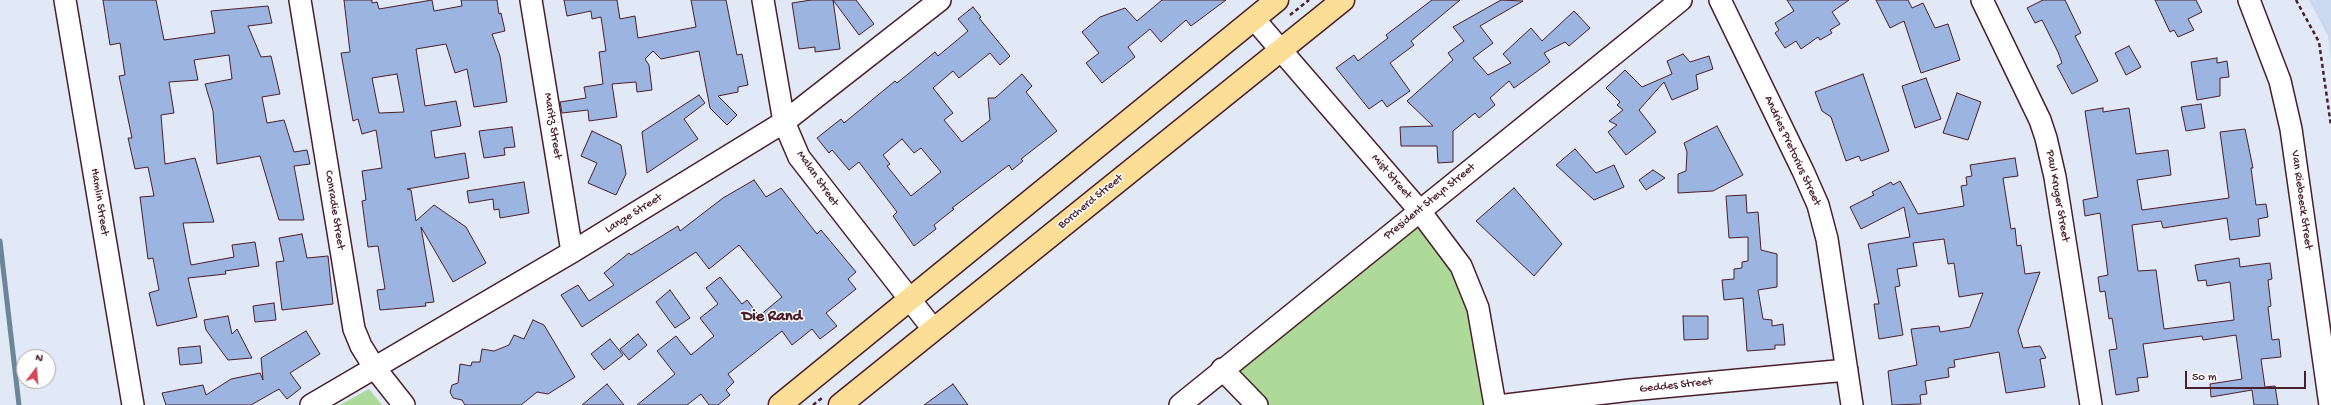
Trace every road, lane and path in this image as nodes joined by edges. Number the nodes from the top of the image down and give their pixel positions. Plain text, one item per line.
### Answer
1 (65, 0) edge
2 (300, 0) edge
3 (531, 0) edge
4 (763, 0) edge
5 (940, 0) edge
6 (1278, 0) edge
7 (1343, 0) edge
8 (1681, 0) edge
9 (1720, 0) edge
10 (1982, 0) edge
11 (2249, 0) edge
12 (2296, 0) edge
13 (1254, 19) junction
14 (1282, 50) junction
15 (784, 122) junction
16 (2331, 126) edge
17 (1420, 210) junction
18 (572, 252) junction
19 (908, 300) junction
20 (932, 329) junction
21 (374, 367) junction
22 (1222, 369) junction
23 (1847, 370) junction
24 (133, 405) edge
25 (311, 405) edge
26 (404, 405) edge
27 (780, 405) edge
28 (840, 405) edge
29 (1180, 405) edge
30 (1257, 405) edge
31 (1496, 405) edge
32 (1506, 405) edge
33 (1852, 405) edge
34 (2091, 405) edge
35 (2330, 405) edge

1 - 24 street, Hamlin Street
2 - 21 street, Conradie Street
3 - 18 street, Maritz Street
4 - 15 street, Malan Street
5 - 15 street, Lange Street
6 - 13 highway
7 - 14 highway, Borcherd Street
8 - 17 street, President Steyn Street
9 - 23 street, Andries Pretorius Street
10 - 34 street, Paul Kruger Street
11 - 35 street, Van Riebeeck Street
12 - 16 path
13 - 14 street, Mist Street
13 - 19 highway
14 - 17 street, Mist Street
14 - 20 highway, Borcherd Street
15 - 18 street, Lange Street
15 - 19 street, Malan Street
17 - 22 street, President Steyn Street
17 - 31 street, Mist Street
18 - 21 street, Lange Street
19 - 20 street, Malan Street
19 - 27 highway
20 - 28 highway, Borcherd Street
21 - 25 street, Lange Street
21 - 26 street, Conradie Street
22 - 29 street, President Steyn Street
22 - 30 street
23 - 32 street, Geddes Street
23 - 33 street, Andries Pretorius Street

